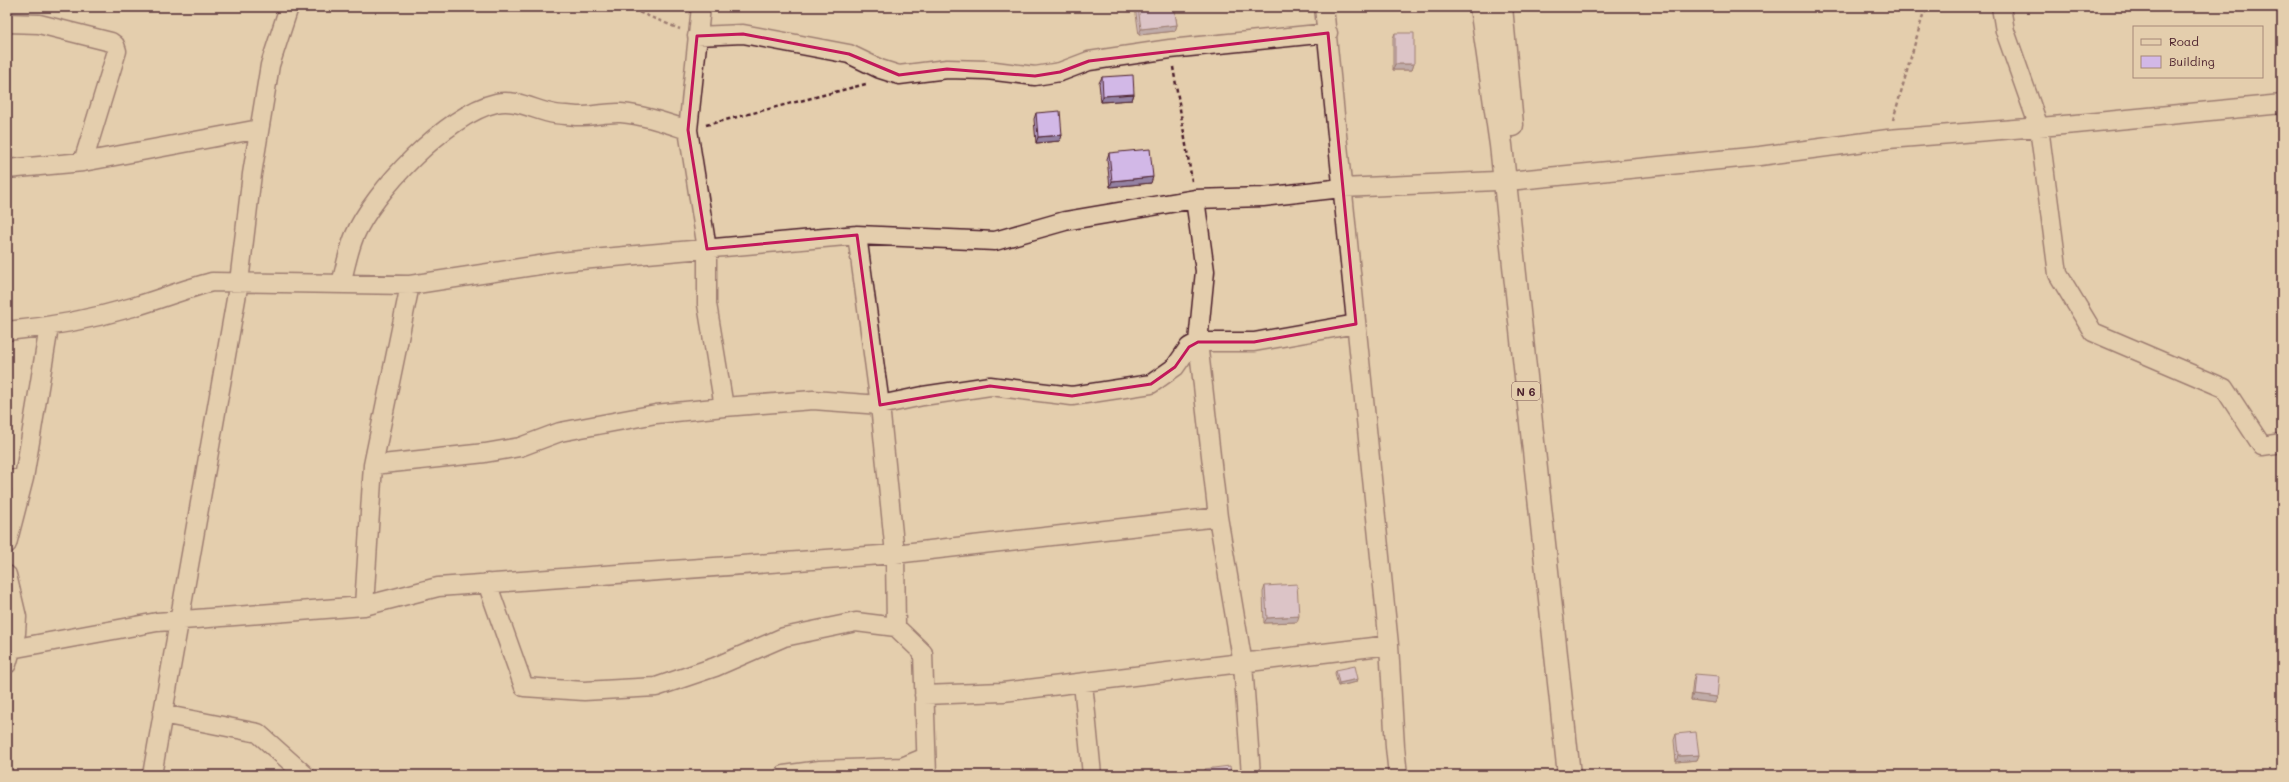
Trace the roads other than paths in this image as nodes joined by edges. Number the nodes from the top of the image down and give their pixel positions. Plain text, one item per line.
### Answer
1 (289, 7) edge
2 (701, 7) edge
3 (1324, 7) edge
4 (1481, 7) edge
5 (1501, 7) edge
6 (2000, 7) edge
7 (7, 23) edge
8 (1328, 34) junction
9 (697, 36) junction
10 (2282, 104) edge
11 (2039, 127) junction
12 (259, 129) junction
13 (688, 130) junction
14 (83, 162) junction
15 (7, 169) edge
16 (1511, 180) junction
17 (1342, 188) junction
18 (1195, 199) junction
19 (857, 235) junction
20 (707, 249) junction
21 (239, 282) junction
22 (341, 284) junction
23 (410, 285) junction
24 (1356, 324) junction
25 (49, 327) junction
26 (7, 331) edge
27 (1198, 342) junction
28 (880, 405) junction
29 (724, 407) junction
30 (2282, 443) edge
31 (373, 465) junction
32 (16, 479) edge
33 (1218, 517) junction
34 (8, 535) edge
35 (895, 554) junction
36 (7, 575) edge
37 (487, 583) junction
38 (364, 606) junction
39 (179, 621) junction
40 (896, 627) junction
41 (1389, 645) junction
42 (9, 656) edge
43 (1243, 664) junction
44 (1083, 683) junction
45 (924, 695) junction
46 (162, 714) junction
47 (926, 757) junction
48 (152, 775) edge
49 (305, 775) edge
50 (784, 775) edge
51 (927, 775) edge
52 (1092, 775) edge
53 (1251, 775) edge
54 (1398, 775) edge
55 (1569, 775) edge
56 (1581, 775) edge

1 - 12 street
2 - 9 street
3 - 8 street
4 - 16 main road, N 6
5 - 16 main road, N 6
6 - 11 street
7 - 14 street
8 - 9 street
8 - 17 street
9 - 13 street
10 - 11 street
11 - 16 street
11 - 30 street
12 - 14 street
12 - 21 street
13 - 20 street
13 - 22 street
14 - 15 street
16 - 17 street
16 - 55 main road, N 6
16 - 56 main road, N 6
17 - 18 street
17 - 24 street
18 - 19 street
18 - 27 street
19 - 20 street
19 - 28 street
20 - 23 street
20 - 29 street
21 - 22 street
21 - 25 street
21 - 39 street
22 - 23 street
23 - 31 street
24 - 27 street
24 - 41 street
25 - 26 street
25 - 32 street
27 - 28 street
27 - 33 street
28 - 29 street
28 - 35 street
29 - 31 street
31 - 38 street
32 - 34 street
33 - 35 street
33 - 43 street
35 - 37 street
35 - 40 street
36 - 42 street
37 - 38 street
37 - 40 street
38 - 39 street
39 - 42 street
39 - 46 street
40 - 45 street
41 - 43 street
41 - 54 street
43 - 44 street
43 - 53 street
44 - 45 street
44 - 52 street
45 - 47 street
46 - 48 street
46 - 49 street
47 - 50 street
47 - 51 street

